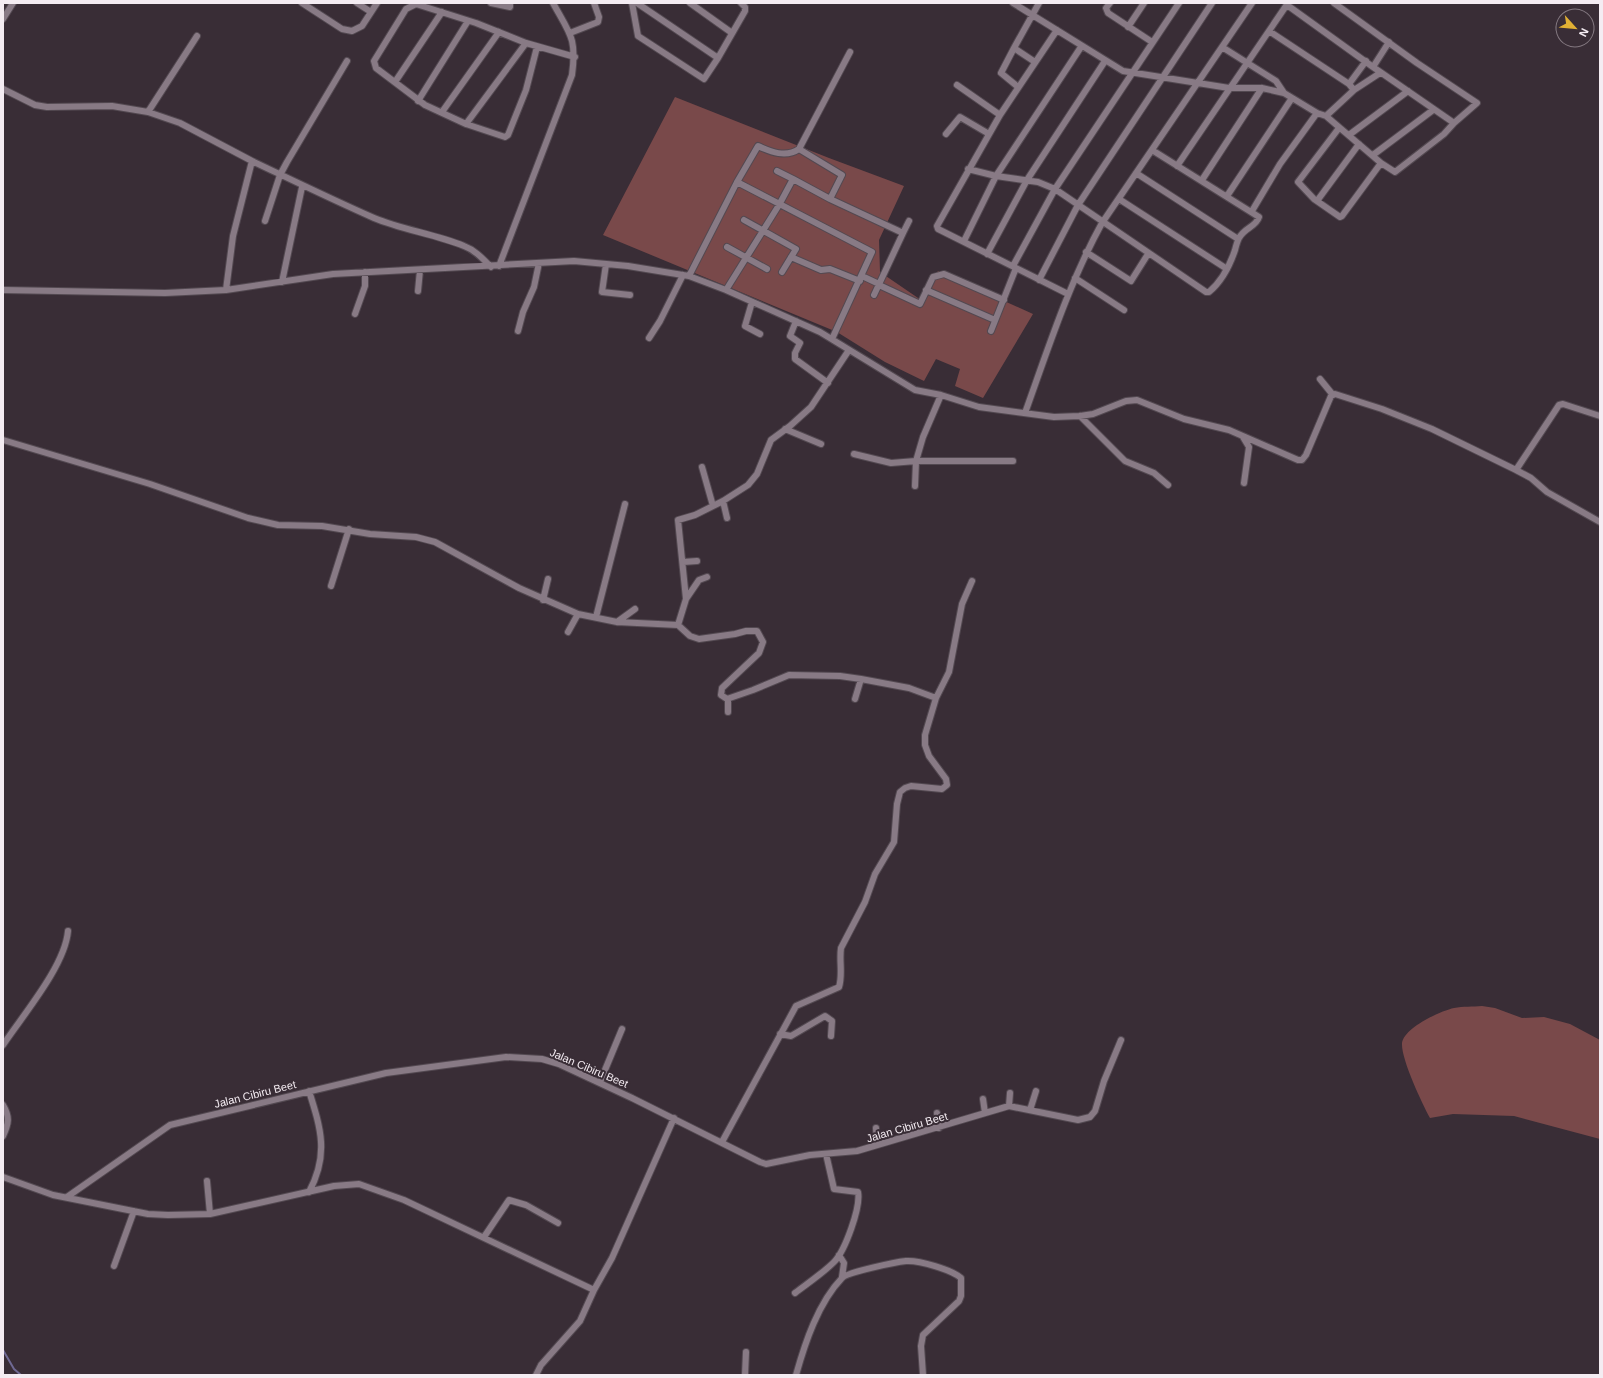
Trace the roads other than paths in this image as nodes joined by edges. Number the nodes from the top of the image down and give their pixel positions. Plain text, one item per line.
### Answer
1 (13, 3) edge
2 (302, 3) edge
3 (357, 3) edge
4 (377, 3) edge
5 (491, 3) edge
6 (510, 3) edge
7 (554, 3) edge
8 (594, 3) edge
9 (632, 3) edge
10 (637, 3) edge
11 (690, 3) edge
12 (741, 3) edge
13 (1013, 3) edge
14 (1039, 3) edge
15 (1110, 3) edge
16 (1144, 3) edge
17 (1179, 3) edge
18 (1212, 3) edge
19 (1252, 3) edge
20 (1334, 3) edge
21 (1288, 4) edge
22 (371, 12) junction
23 (442, 12) junction
24 (1033, 15) junction
25 (3, 19) edge
26 (468, 21) junction
27 (1128, 27) junction
28 (1057, 30) junction
29 (1269, 31) junction
30 (499, 32) junction
31 (570, 33) junction
32 (732, 34) junction
33 (197, 36) dead end
34 (1152, 42) junction
35 (1389, 42) junction
36 (526, 43) junction
37 (1081, 46) junction
38 (537, 47) junction
39 (1222, 47) junction
40 (1014, 48) junction
41 (850, 52) dead end
42 (575, 57) junction
43 (718, 58) junction
44 (347, 61) dead end
45 (1105, 61) junction
46 (1366, 61) junction
47 (1035, 62) junction
48 (1248, 63) junction
49 (1373, 67) junction
50 (1131, 73) junction
51 (1380, 73) junction
52 (1162, 78) junction
53 (395, 82) junction
54 (1198, 83) junction
55 (1349, 84) junction
56 (957, 85) dead end
57 (1018, 87) junction
58 (1229, 88) junction
59 (1262, 88) junction
60 (3, 89) edge
61 (1354, 90) junction
62 (1408, 91) junction
63 (1284, 93) junction
64 (1292, 98) junction
65 (418, 101) junction
66 (1433, 110) junction
67 (148, 112) junction
68 (442, 112) junction
69 (1317, 113) junction
70 (1000, 115) junction
71 (1326, 116) junction
72 (1454, 123) junction
73 (466, 124) junction
74 (1340, 128) junction
75 (946, 134) dead end
76 (989, 134) junction
77 (1348, 135) junction
78 (1359, 144) junction
79 (799, 149) junction
80 (1152, 150) junction
81 (1373, 155) junction
82 (252, 161) junction
83 (1381, 163) junction
84 (1177, 166) junction
85 (968, 169) junction
86 (777, 171) dead end
87 (1136, 173) junction
88 (280, 175) junction
89 (996, 176) junction
90 (793, 179) junction
91 (1027, 180) junction
92 (1202, 180) junction
93 (737, 182) junction
94 (302, 186) junction
95 (1055, 189) junction
96 (1227, 196) junction
97 (1119, 199) junction
98 (830, 200) junction
99 (1317, 201) junction
100 (779, 205) junction
101 (1078, 205) junction
102 (1252, 211) junction
103 (265, 220) dead end
104 (744, 220) dead end
105 (909, 221) dead end
106 (1102, 223) junction
107 (763, 231) junction
108 (902, 234) junction
109 (1238, 239) junction
110 (964, 241) junction
111 (727, 247) dead end
112 (1086, 252) junction
113 (988, 254) junction
114 (1148, 254) junction
115 (746, 257) junction
116 (791, 257) junction
117 (539, 263) junction
118 (606, 264) junction
119 (499, 266) junction
120 (491, 267) junction
121 (1015, 267) junction
122 (767, 269) dead end
123 (1227, 269) junction
124 (420, 270) junction
125 (365, 272) junction
126 (782, 272) dead end
127 (686, 276) junction
128 (1075, 278) junction
129 (861, 279) junction
130 (1039, 280) junction
131 (282, 282) junction
132 (879, 284) junction
133 (3, 290) edge
134 (226, 290) junction
135 (726, 290) junction
136 (926, 290) junction
137 (418, 291) dead end
138 (1068, 294) junction
139 (630, 295) dead end
140 (874, 295) dead end
141 (1004, 300) junction
142 (752, 302) junction
143 (1124, 310) dead end
144 (355, 314) dead end
145 (995, 320) junction
146 (796, 321) junction
147 (518, 331) dead end
148 (991, 331) dead end
149 (760, 334) dead end
150 (649, 338) dead end
151 (832, 339) junction
152 (849, 350) junction
153 (1320, 379) dead end
154 (828, 383) junction
155 (941, 395) junction
156 (1333, 395) junction
157 (1025, 414) junction
158 (1080, 416) junction
159 (1600, 416) edge
160 (785, 429) junction
161 (1243, 437) junction
162 (3, 440) edge
163 (821, 444) dead end
164 (854, 454) dead end
165 (916, 461) junction
166 (1014, 461) dead end
167 (702, 467) dead end
168 (1516, 470) junction
169 (1244, 483) dead end
170 (1168, 484) dead end
171 (915, 486) dead end
172 (723, 501) junction
173 (625, 504) dead end
174 (714, 506) junction
175 (727, 518) dead end
176 (1600, 522) edge
177 (349, 530) junction
178 (697, 561) dead end
179 (683, 562) junction
180 (707, 577) dead end
181 (548, 579) dead end
182 (972, 581) dead end
183 (331, 586) dead end
184 (686, 599) junction
185 (543, 600) junction
186 (635, 609) dead end
187 (578, 614) junction
188 (596, 617) junction
189 (616, 622) junction
190 (678, 626) junction
191 (568, 632) dead end
192 (861, 679) junction
193 (728, 698) junction
194 (936, 698) junction
195 (854, 699) dead end
196 (728, 712) dead end
197 (68, 931) dead end
198 (622, 1029) dead end
199 (780, 1034) junction
200 (831, 1036) dead end
201 (1121, 1040) dead end
202 (3, 1045) edge
203 (600, 1082) junction
204 (309, 1091) junction
205 (1036, 1091) dead end
206 (1010, 1092) dead end
207 (982, 1099) dead end
208 (3, 1105) edge
209 (1009, 1106) junction
210 (1030, 1110) junction
211 (937, 1113) dead end
212 (985, 1113) junction
213 (674, 1118) junction
214 (876, 1128) dead end
215 (939, 1128) junction
216 (3, 1136) edge
217 (722, 1142) junction
218 (877, 1145) junction
219 (826, 1154) junction
220 (3, 1177) edge
221 (207, 1181) dead end
222 (309, 1192) junction
223 (67, 1197) junction
224 (134, 1211) junction
225 (210, 1214) junction
226 (558, 1223) dead end
227 (484, 1237) junction
228 (839, 1255) junction
229 (114, 1266) dead end
230 (842, 1277) junction
231 (594, 1290) junction
232 (795, 1293) dead end
233 (746, 1352) dead end
234 (536, 1375) edge
235 (745, 1375) edge
236 (796, 1375) edge
237 (923, 1375) edge

1 - 25 street
2 - 22 street
3 - 22 street
4 - 22 street
5 - 6 street
7 - 31 street
8 - 31 street
9 - 43 street
10 - 43 street
11 - 32 street
12 - 32 street
13 - 24 street
14 - 24 street
15 - 27 street
16 - 27 street
17 - 34 street
18 - 52 street
19 - 39 street
20 - 35 street
21 - 29 street
21 - 46 street
23 - 26 street
23 - 53 street
23 - 53 street
24 - 28 street
24 - 40 street
26 - 30 street
26 - 65 street
27 - 34 street
28 - 37 street
28 - 47 street
29 - 48 street
29 - 55 street
30 - 36 street
30 - 68 street
31 - 42 street
32 - 43 street
33 - 67 street
34 - 50 street
35 - 49 street
35 - 72 street
36 - 38 street
36 - 73 street
37 - 45 street
37 - 89 street
38 - 42 street
38 - 73 street
39 - 48 street
39 - 54 street
40 - 47 street
40 - 57 street
41 - 79 street
42 - 119 street
44 - 88 street
45 - 50 street
45 - 91 street
46 - 49 street
46 - 55 street
47 - 57 street
48 - 58 street
48 - 63 street
49 - 51 street
50 - 52 street
50 - 95 street
51 - 61 street
51 - 62 street
52 - 54 street
52 - 101 street
53 - 65 street
54 - 58 street
54 - 80 street
55 - 61 street
56 - 70 street
57 - 70 street
58 - 59 street
58 - 84 street
59 - 63 street
59 - 92 street
60 - 67 street
61 - 71 street
62 - 66 street
62 - 77 street
63 - 64 street
64 - 69 street
64 - 96 street
65 - 68 street
66 - 72 street
66 - 81 street
67 - 82 street
68 - 73 street
69 - 71 street
69 - 102 street
70 - 76 street
71 - 74 street
72 - 83 street
74 - 77 street
74 - 99 street
75 - 76 street
76 - 85 street
77 - 78 street
78 - 81 street
78 - 99 street
79 - 93 street
79 - 98 street
80 - 84 street
80 - 87 street
81 - 83 street
82 - 88 street
82 - 134 street
83 - 99 street
84 - 92 street
85 - 89 street
85 - 110 street
86 - 90 street
87 - 97 street
87 - 109 street
88 - 94 street
88 - 103 street
89 - 91 street
89 - 110 street
90 - 98 street
90 - 100 street
91 - 95 street
91 - 113 street
92 - 96 street
93 - 100 street
93 - 127 street
94 - 120 street
94 - 131 street
95 - 101 street
95 - 121 street
96 - 102 street
97 - 106 street
97 - 123 street
98 - 108 street
100 - 107 street
100 - 129 street
101 - 106 street
101 - 130 street
102 - 109 street
104 - 107 street
105 - 108 street
106 - 112 street
106 - 114 street
107 - 115 street
107 - 116 street
108 - 132 street
109 - 123 street
110 - 113 street
111 - 115 street
112 - 114 street
112 - 128 street
113 - 121 street
114 - 123 street
115 - 122 street
115 - 135 street
116 - 126 street
116 - 129 street
117 - 118 street
117 - 119 street
117 - 147 street
118 - 127 street
118 - 139 street
119 - 120 street
120 - 124 street
121 - 130 street
121 - 141 street
124 - 125 street
124 - 137 street
125 - 131 street
125 - 144 street
127 - 135 street
127 - 150 street
128 - 138 street
128 - 143 street
129 - 132 street
129 - 151 street
130 - 138 street
131 - 134 street
132 - 136 street
132 - 140 street
133 - 134 street
135 - 142 street
136 - 141 street
136 - 145 street
138 - 157 street
141 - 145 street
142 - 146 street
142 - 149 street
145 - 148 street
146 - 151 street
146 - 154 street
151 - 152 street
152 - 154 street
152 - 155 street
153 - 156 street
154 - 160 street
155 - 157 street
155 - 165 street
156 - 161 street
156 - 168 street
157 - 158 street
158 - 161 street
158 - 170 street
159 - 168 street
160 - 163 street
160 - 172 street
161 - 169 street
162 - 177 street
164 - 165 street
165 - 166 street
165 - 171 street
167 - 174 street
168 - 176 street
172 - 174 street
172 - 175 street
173 - 188 street
174 - 179 street
177 - 183 street
177 - 185 street
178 - 179 street
179 - 184 street
180 - 184 street
181 - 185 street
182 - 194 street
184 - 190 street
185 - 187 street
186 - 189 street
187 - 188 street
187 - 191 street
188 - 189 street
189 - 190 street
190 - 193 street
192 - 193 street
192 - 194 street
192 - 195 street
193 - 196 street
194 - 199 street
197 - 202 street
198 - 203 street
199 - 200 street
199 - 217 street
201 - 210 street, Jalan Cibiru Beet
203 - 204 street, Jalan Cibiru Beet
203 - 213 street, Jalan Cibiru Beet
204 - 222 street
204 - 223 street, Jalan Cibiru Beet
205 - 210 street
206 - 209 street
207 - 212 street
208 - 216 street
209 - 210 street, Jalan Cibiru Beet
209 - 212 street, Jalan Cibiru Beet
211 - 215 street
212 - 215 street, Jalan Cibiru Beet
213 - 217 street, Jalan Cibiru Beet
213 - 231 street
214 - 218 street
215 - 218 street, Jalan Cibiru Beet
217 - 219 street, Jalan Cibiru Beet
218 - 219 street, Jalan Cibiru Beet
219 - 228 street
220 - 223 street
221 - 225 street
222 - 225 street
222 - 227 street
223 - 224 street
224 - 225 street
224 - 229 street
226 - 227 street
227 - 231 street
228 - 230 street
228 - 232 street
230 - 236 street
230 - 237 street
231 - 234 street
233 - 235 street

